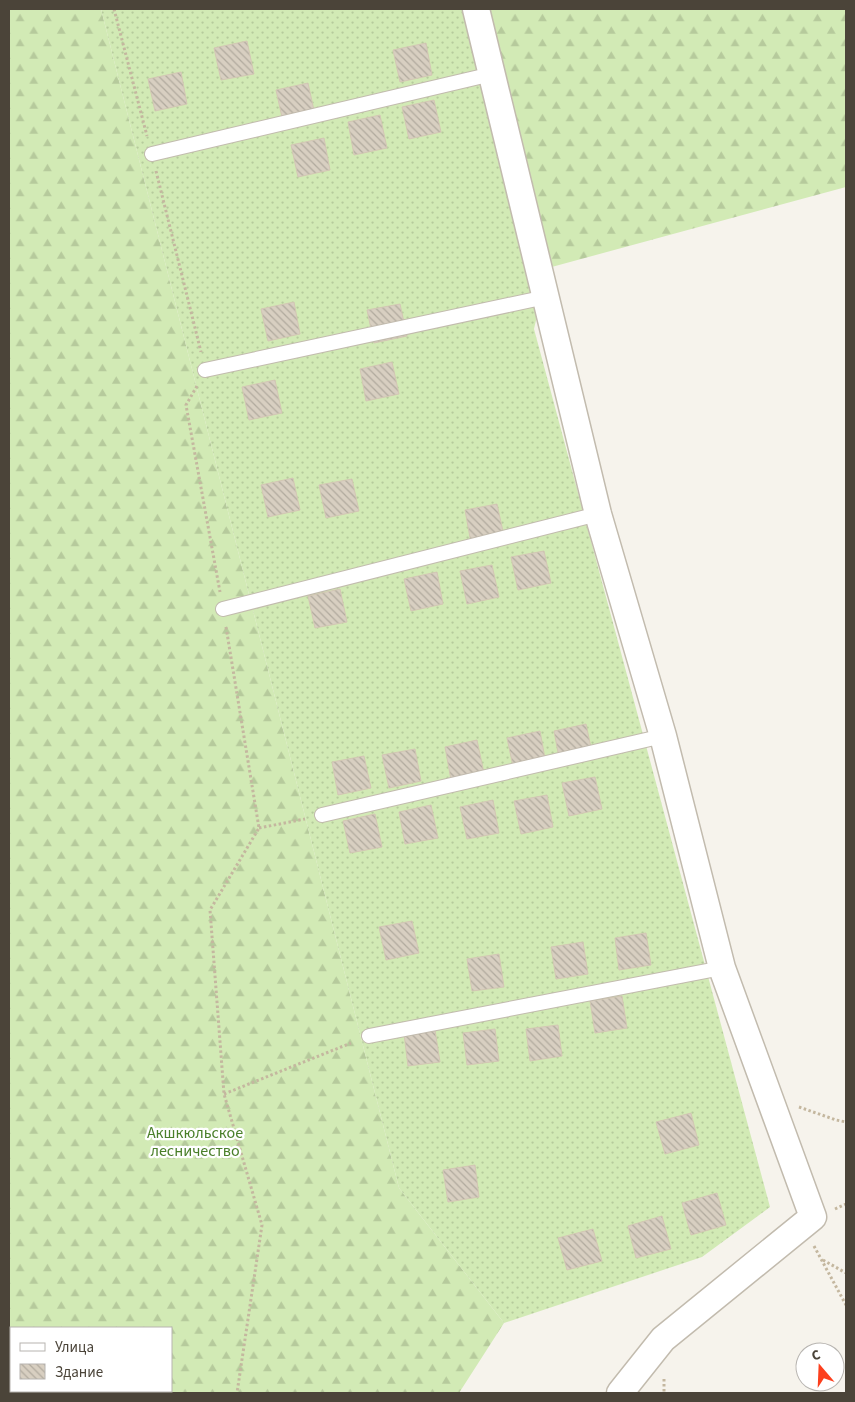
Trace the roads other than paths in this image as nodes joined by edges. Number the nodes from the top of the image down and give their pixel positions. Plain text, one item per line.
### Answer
1 (476, 9) edge
2 (492, 74) junction
3 (152, 154) road end
4 (546, 297) junction
5 (205, 370) road end
6 (598, 514) junction
7 (223, 609) road end
8 (663, 736) junction
9 (322, 815) road end
10 (722, 968) junction
11 (369, 1036) road end
12 (620, 1393) edge

1 - 2 street
2 - 3 lane
2 - 4 street
4 - 5 lane
4 - 6 street
6 - 7 lane
6 - 8 street
8 - 9 lane
8 - 10 street
10 - 11 lane
10 - 12 street

